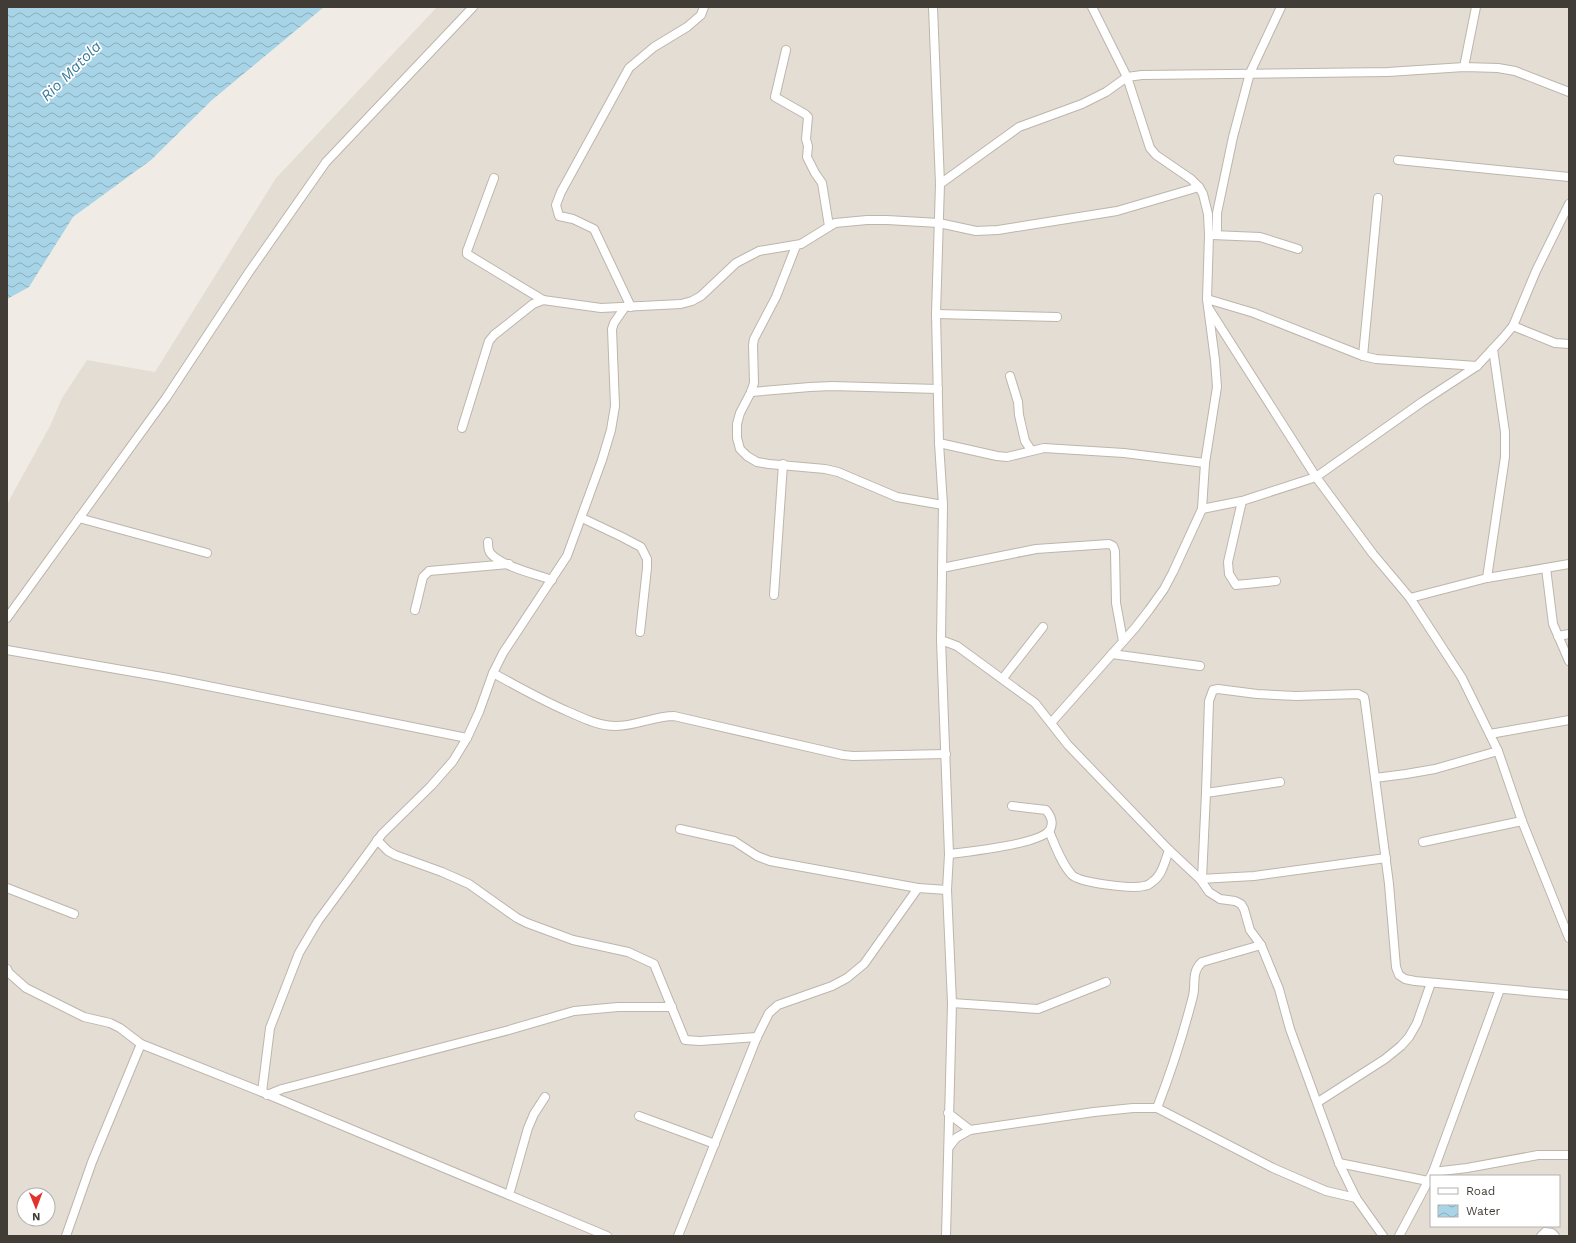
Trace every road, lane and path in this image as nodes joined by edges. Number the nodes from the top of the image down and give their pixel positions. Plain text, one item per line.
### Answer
1 (473, 7) edge
2 (704, 7) edge
3 (933, 7) edge
4 (1092, 7) edge
5 (1281, 7) edge
6 (1476, 7) edge
7 (786, 50) dead end
8 (1464, 67) junction
9 (1250, 73) junction
10 (1127, 77) junction
11 (1569, 92) edge
12 (1398, 160) dead end
13 (1569, 177) edge
14 (494, 178) dead end
15 (940, 184) junction
16 (1199, 187) junction
17 (1378, 198) dead end
18 (1569, 204) edge
19 (939, 223) junction
20 (829, 226) junction
21 (1213, 235) junction
22 (796, 246) junction
23 (1298, 249) dead end
24 (542, 300) junction
25 (1207, 303) junction
26 (628, 307) junction
27 (936, 314) junction
28 (1058, 317) dead end
29 (1513, 326) junction
30 (1569, 344) edge
31 (1493, 349) junction
32 (1363, 356) junction
33 (1477, 366) junction
34 (1010, 376) dead end
35 (938, 389) junction
36 (752, 392) junction
37 (462, 428) dead end
38 (939, 444) junction
39 (1031, 450) junction
40 (1205, 463) junction
41 (783, 464) junction
42 (1316, 477) junction
43 (1242, 500) junction
44 (943, 505) junction
45 (1202, 509) junction
46 (79, 518) junction
47 (582, 518) junction
48 (488, 542) dead end
49 (208, 553) dead end
50 (509, 564) junction
51 (1569, 564) edge
52 (942, 568) junction
53 (1546, 568) junction
54 (1487, 578) junction
55 (552, 580) junction
56 (1276, 581) dead end
57 (774, 595) dead end
58 (1410, 598) junction
59 (415, 610) dead end
60 (7, 618) edge
61 (1042, 626) dead end
62 (640, 632) dead end
63 (1569, 634) edge
64 (1558, 636) junction
65 (941, 640) junction
66 (1123, 641) junction
67 (7, 650) edge
68 (1112, 654) junction
69 (1569, 661) edge
70 (1200, 666) dead end
71 (493, 673) junction
72 (1003, 678) junction
73 (1569, 720) edge
74 (1050, 723) junction
75 (1490, 734) junction
76 (468, 738) junction
77 (1498, 751) junction
78 (946, 754) junction
79 (1375, 778) junction
80 (1280, 782) dead end
81 (1206, 793) junction
82 (1012, 806) dead end
83 (1522, 821) junction
84 (680, 829) dead end
85 (1049, 831) junction
86 (377, 840) junction
87 (1423, 842) dead end
88 (1169, 850) junction
89 (949, 854) junction
90 (1386, 858) junction
91 (1201, 879) junction
92 (7, 888) edge
93 (918, 888) junction
94 (947, 890) junction
95 (74, 914) dead end
96 (1569, 938) edge
97 (1261, 945) junction
98 (8, 974) edge
99 (1106, 982) dead end
100 (1431, 983) junction
101 (1500, 989) junction
102 (1569, 995) edge
103 (952, 1003) junction
104 (672, 1007) junction
105 (757, 1037) junction
106 (141, 1044) junction
107 (264, 1094) junction
108 (545, 1097) dead end
109 (1318, 1102) junction
110 (1157, 1108) junction
111 (948, 1113) junction
112 (639, 1116) dead end
113 (970, 1130) junction
114 (715, 1144) junction
115 (949, 1147) junction
116 (1569, 1155) edge
117 (1339, 1163) junction
118 (1433, 1172) junction
119 (1431, 1175) edge
120 (1430, 1177) edge
121 (1428, 1181) junction
122 (510, 1195) junction
123 (1356, 1198) junction
124 (66, 1236) edge
125 (607, 1236) edge
126 (678, 1236) edge
127 (946, 1236) edge
128 (1384, 1236) edge
129 (1399, 1236) edge
130 (1541, 1236) edge
131 (1555, 1236) edge

1 - 46 street
2 - 26 street
3 - 15 street
4 - 10 street
5 - 9 street
6 - 8 street
7 - 20 street
8 - 9 street
8 - 11 street
9 - 10 street
9 - 21 street
10 - 15 street
10 - 16 street
12 - 13 street
14 - 24 street
15 - 19 street
16 - 19 street
16 - 21 street
17 - 32 street
18 - 29 street
19 - 20 street
19 - 27 street
20 - 22 street
21 - 23 street
21 - 25 street
22 - 26 street
22 - 36 street
24 - 26 street
24 - 37 street
25 - 32 street
25 - 40 street
25 - 42 street
26 - 47 street
27 - 28 street
27 - 35 street
29 - 30 street
29 - 31 street
31 - 33 street
31 - 54 street
32 - 33 street
33 - 42 street
34 - 39 street
35 - 36 street
35 - 38 street
36 - 41 street
38 - 39 street
38 - 44 street
39 - 40 street
40 - 45 street
41 - 44 street
41 - 57 street
42 - 43 street
42 - 58 street
43 - 45 street
43 - 56 street
44 - 52 street
45 - 66 street
46 - 49 street
46 - 60 street
47 - 55 street
47 - 62 street
48 - 50 street
50 - 55 street
50 - 59 street
51 - 53 street
52 - 65 street
52 - 66 street
53 - 54 street
53 - 64 street
54 - 58 street
55 - 71 street
58 - 75 street
61 - 72 street
63 - 64 street
64 - 69 street
65 - 72 street
65 - 78 street
66 - 68 street
67 - 76 street
68 - 70 street
68 - 74 street
71 - 76 street
71 - 78 street
72 - 74 street
73 - 75 street
74 - 88 street
75 - 77 street
76 - 86 street
77 - 79 street
77 - 83 street
78 - 89 street
79 - 81 street
79 - 90 street
80 - 81 street
81 - 91 street
82 - 85 street
83 - 87 street
83 - 96 street
84 - 93 street
85 - 88 street
85 - 89 street
86 - 104 street
86 - 107 street
88 - 91 street
89 - 94 street
90 - 91 street
90 - 100 street
91 - 97 street
92 - 95 street
93 - 94 street
93 - 105 street
94 - 103 street
97 - 109 street
97 - 110 street
98 - 106 street
99 - 103 street
100 - 101 street
100 - 109 street
101 - 102 street
101 - 118 street
103 - 111 street
104 - 105 street
104 - 107 street
105 - 114 street
106 - 107 street
106 - 124 street
107 - 122 street
108 - 122 street
109 - 117 street
110 - 113 street
110 - 123 street
111 - 113 street
111 - 115 street
112 - 114 street
113 - 115 street
114 - 126 street
115 - 127 street
116 - 118 street
117 - 121 street
117 - 123 street
118 - 119 street
120 - 121 street
121 - 129 street
122 - 125 street
123 - 128 street
130 - 131 street

